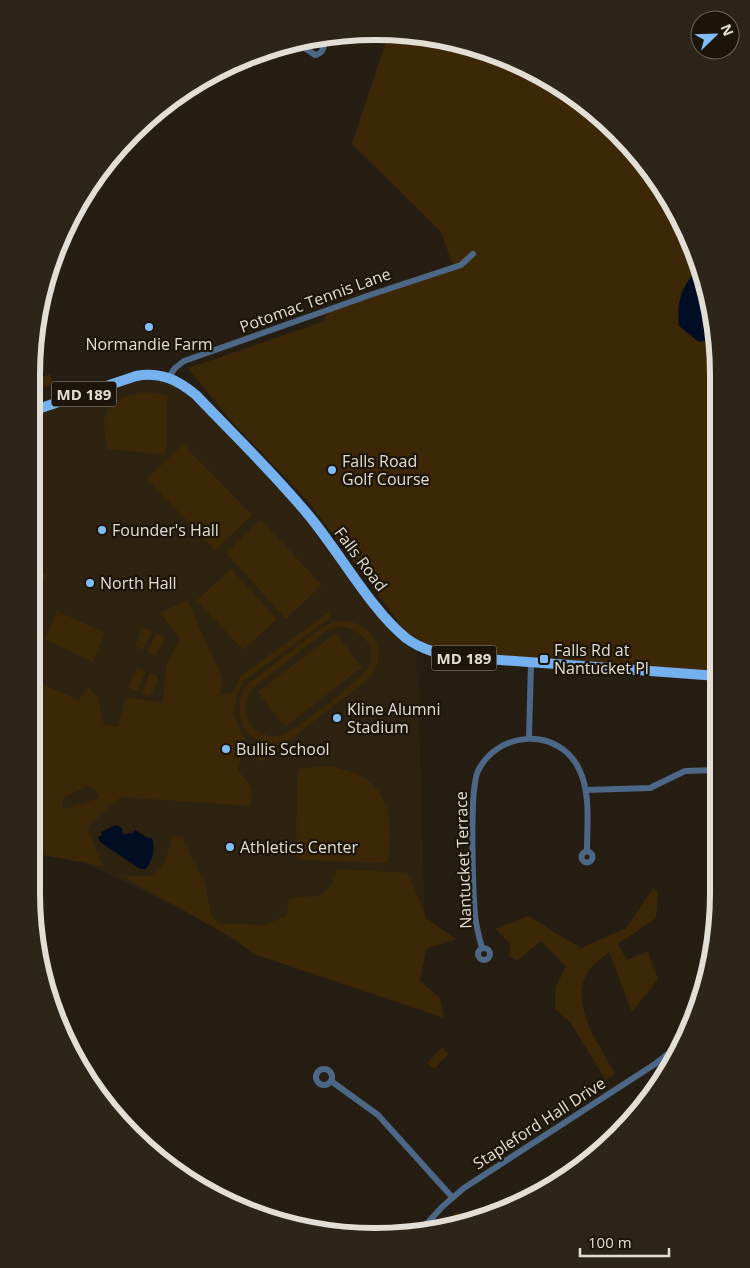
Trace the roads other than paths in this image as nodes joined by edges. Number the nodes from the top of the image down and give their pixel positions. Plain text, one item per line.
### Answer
1 (323, 44) edge
2 (306, 47) edge
3 (473, 254) dead end
4 (169, 377) junction
5 (40, 408) edge
6 (531, 663) junction
7 (710, 675) edge
8 (529, 738) junction
9 (710, 770) edge
10 (586, 790) junction
11 (587, 851) dead end
12 (482, 948) dead end
13 (667, 1057) edge
14 (330, 1081) dead end
15 (452, 1197) junction
16 (427, 1224) edge

1 - 2 street
3 - 4 street, Potomac Tennis Lane
4 - 5 main road, Falls Road / MD 189
4 - 6 main road, Falls Road / MD 189
6 - 7 main road, Falls Road / MD 189
6 - 8 street
8 - 10 street
8 - 12 street, Nantucket Terrace
9 - 10 street
10 - 11 street
13 - 15 street, Stapleford Hall Drive
14 - 15 street
15 - 16 street, Stapleford Hall Drive

